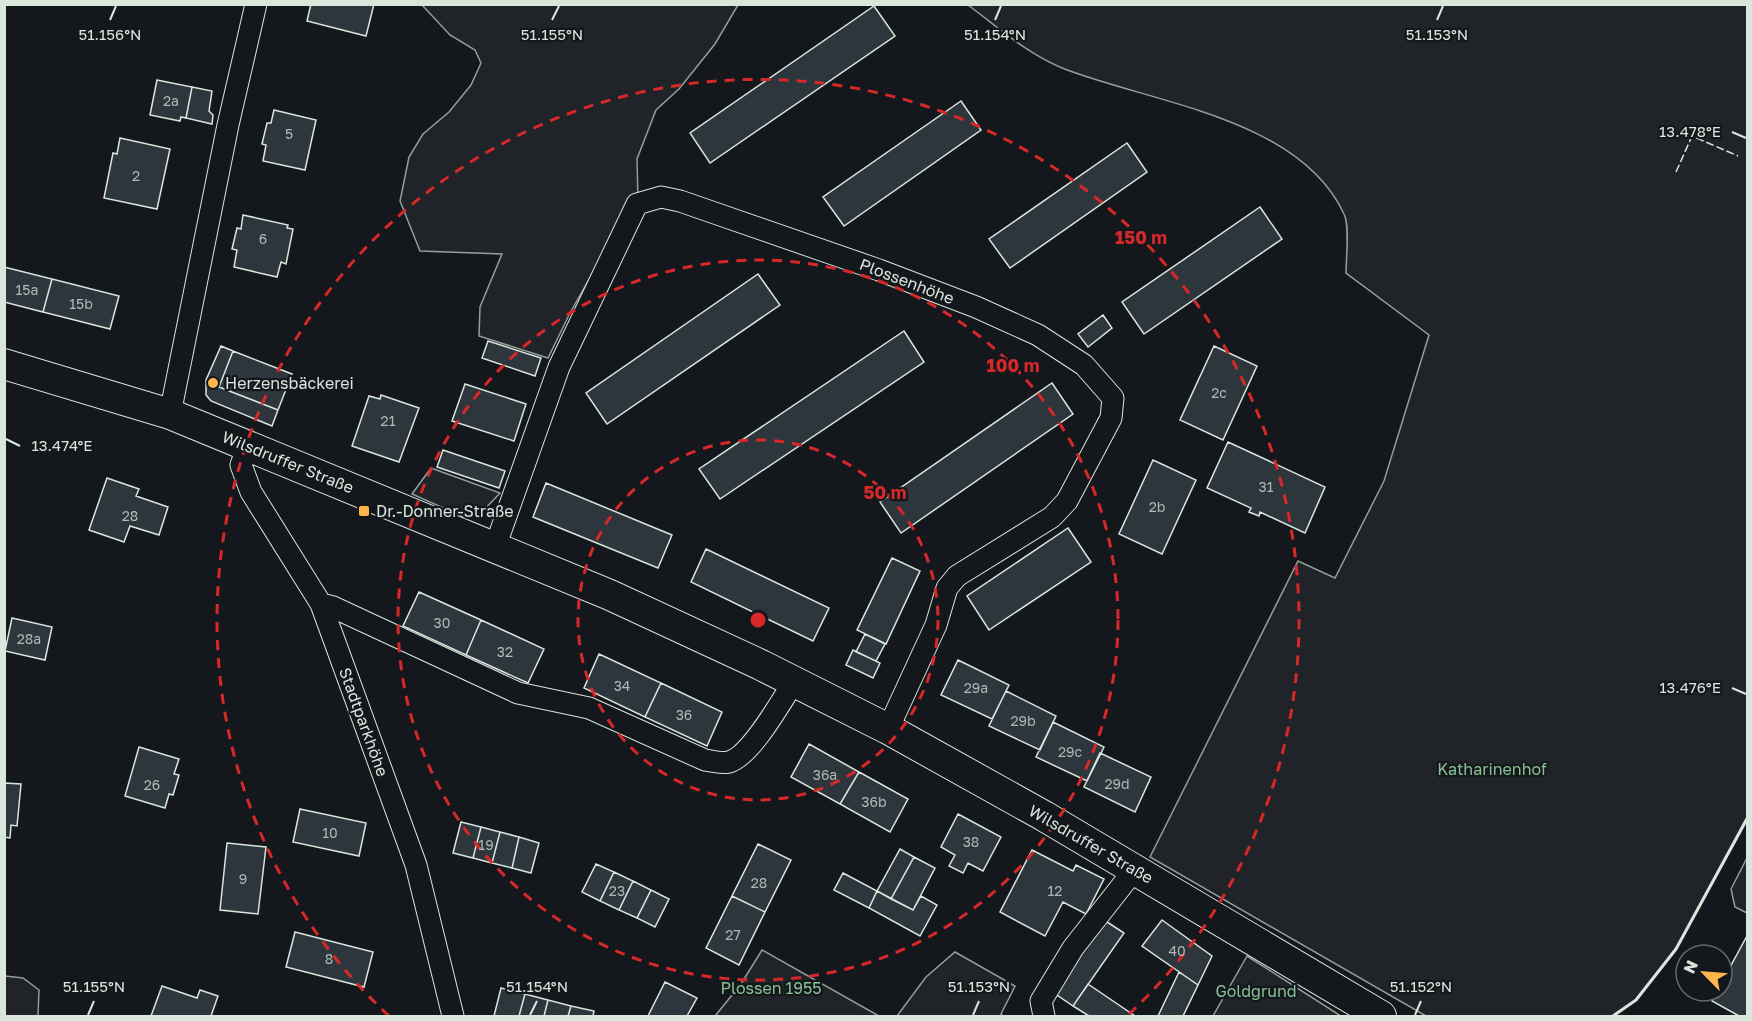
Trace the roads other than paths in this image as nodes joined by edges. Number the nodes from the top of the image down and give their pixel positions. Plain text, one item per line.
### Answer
1 (256, 4) edge
2 (4, 364) edge
3 (170, 414) junction
4 (248, 446) junction
5 (495, 547) junction
6 (321, 604) junction
7 (795, 681) junction
8 (888, 729) junction
9 (1135, 869) junction
10 (453, 1017) edge
11 (1044, 1017) edge
12 (1381, 1017) edge

1 - 3 street
2 - 3 main road, Wilsdruffer Straße
3 - 4 main road, Wilsdruffer Straße
4 - 5 main road, Wilsdruffer Straße
4 - 6 street, Stadtparkhöhe
5 - 7 main road, Wilsdruffer Straße
5 - 8 street, Plossenhöhe
6 - 7 street
6 - 10 street, Stadtparkhöhe
7 - 8 main road, Wilsdruffer Straße
8 - 9 main road, Wilsdruffer Straße
9 - 11 street
9 - 12 main road, Wilsdruffer Straße

